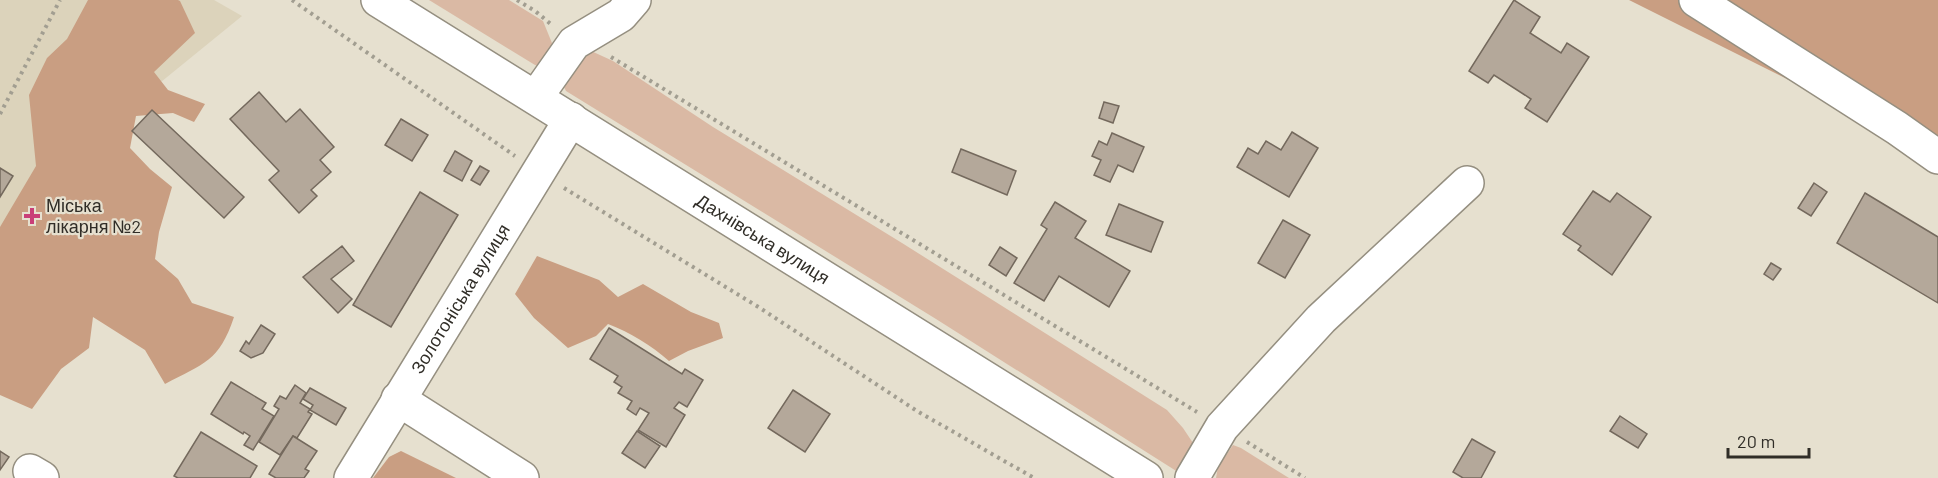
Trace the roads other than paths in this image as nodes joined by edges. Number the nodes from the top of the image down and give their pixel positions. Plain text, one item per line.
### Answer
1 (378, 0) edge
2 (634, 0) edge
3 (1696, 0) edge
4 (536, 97) junction
5 (571, 118) junction
6 (1938, 157) edge
7 (1467, 183) dead end
8 (398, 399) junction
9 (351, 478) edge
10 (522, 478) edge
11 (1146, 478) edge
12 (1192, 478) edge

1 - 4 main road, Дахнівська вулиця
2 - 4 main road
3 - 6 main road
4 - 5 main road, Дахнівська вулиця
5 - 8 main road, Золотоніська вулиця
5 - 11 main road, Дахнівська вулиця
7 - 12 main road
8 - 9 main road, Золотоніська вулиця
8 - 10 main road

